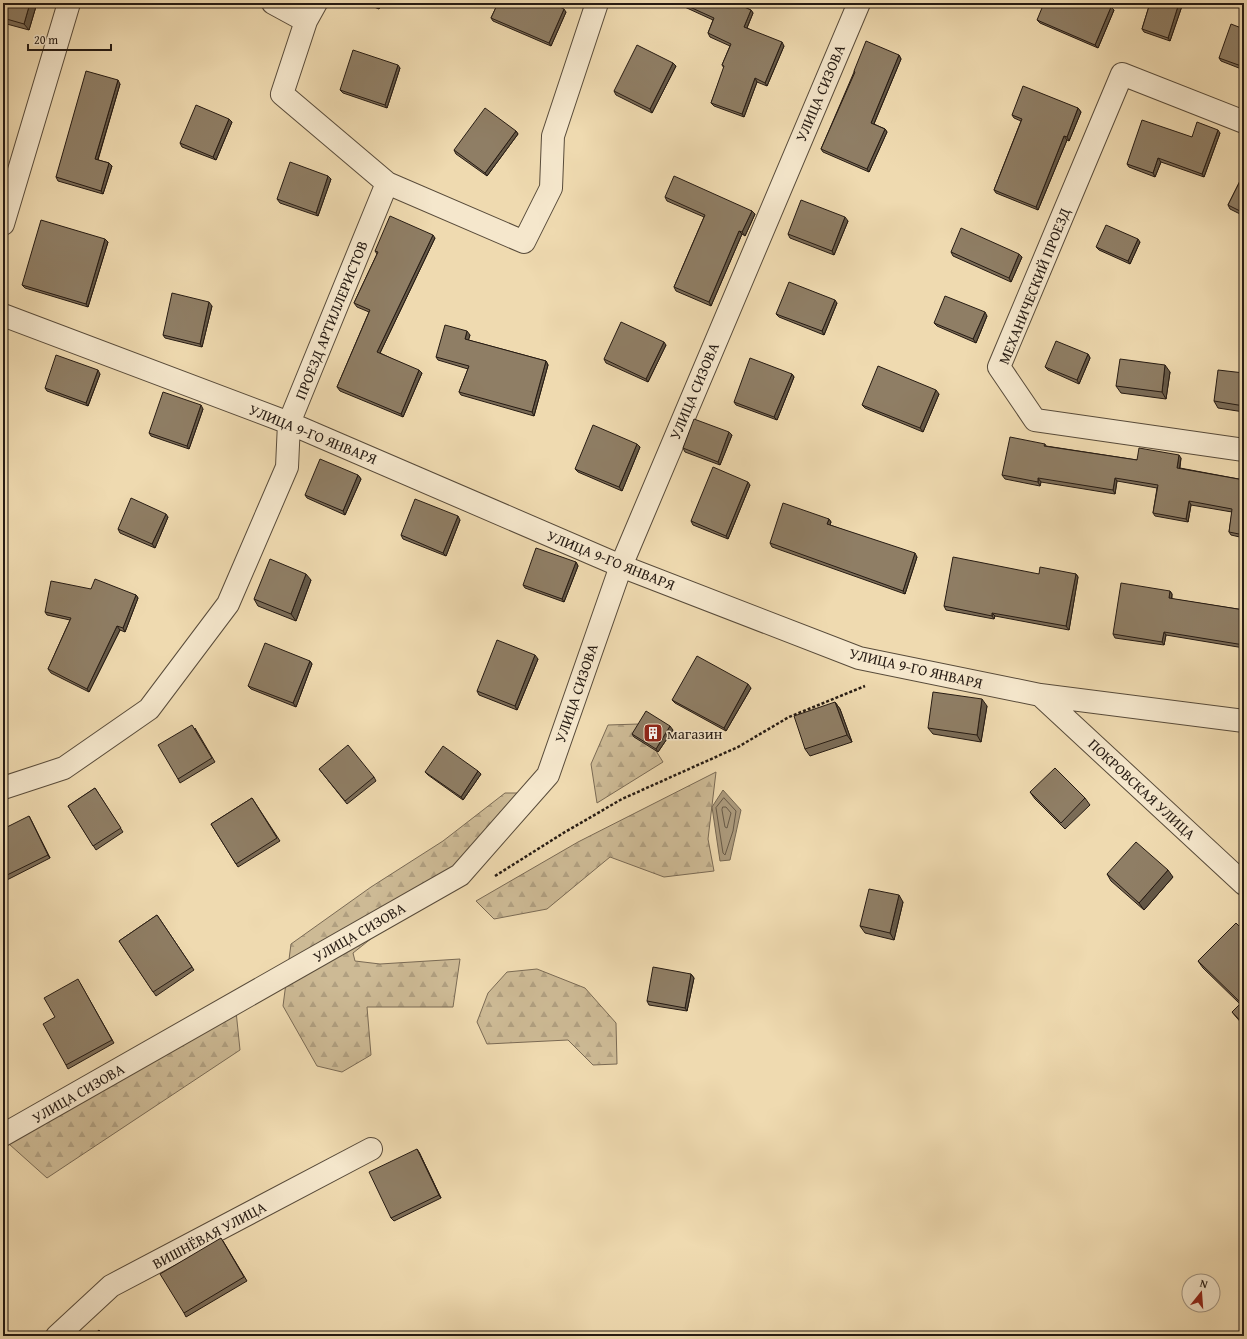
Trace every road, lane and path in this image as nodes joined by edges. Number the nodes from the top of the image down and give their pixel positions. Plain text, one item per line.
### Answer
1 (68, 3) edge
2 (273, 3) edge
3 (597, 3) edge
4 (858, 3) edge
5 (311, 12) edge
6 (1244, 122) edge
7 (387, 183) junction
8 (3, 224) edge
9 (3, 315) edge
10 (289, 423) junction
11 (1244, 450) edge
12 (621, 566) junction
13 (867, 685) dead end
14 (1040, 695) junction
15 (1244, 720) edge
16 (3, 788) edge
17 (488, 880) dead end
18 (1244, 884) edge
19 (3, 1135) edge
20 (371, 1150) dead end
21 (57, 1336) edge

1 - 8 street
2 - 5 street
3 - 7 street
4 - 12 street, УЛИЦА СИЗОВА
5 - 7 street
6 - 11 street, МЕХАНИЧЕСКИЙ ПРОЕЗД
7 - 10 street, ПРОЕЗД АРТИЛЛЕРИСТОВ
9 - 10 street, УЛИЦА 9-ГО ЯНВАРЯ
10 - 12 street, УЛИЦА 9-ГО ЯНВАРЯ
10 - 16 street, ПРОЕЗД АРТИЛЛЕРИСТОВ
12 - 14 street, УЛИЦА 9-ГО ЯНВАРЯ
12 - 19 street, УЛИЦА СИЗОВА
13 - 17 path
14 - 15 street, УЛИЦА 9-ГО ЯНВАРЯ
14 - 18 street, ПОКРОВСКАЯ УЛИЦА
20 - 21 street, ВИШНЁВАЯ УЛИЦА

